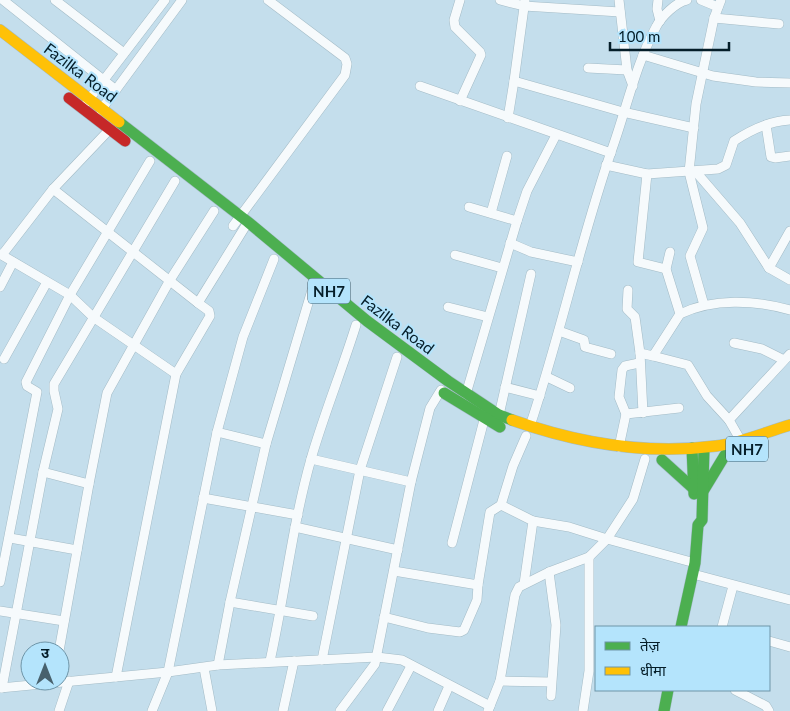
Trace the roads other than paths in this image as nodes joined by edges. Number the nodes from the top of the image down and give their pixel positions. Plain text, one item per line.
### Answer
1 (55, 0) edge
2 (165, 0) edge
3 (182, 0) edge
4 (268, 0) edge
5 (460, 0) edge
6 (500, 0) edge
7 (619, 0) edge
8 (658, 0) edge
9 (687, 0) edge
10 (701, 0) edge
11 (5, 1) edge
12 (525, 3) edge
13 (719, 3) edge
14 (620, 12) junction
15 (714, 18) junction
16 (660, 21) junction
17 (778, 24) dead end
18 (0, 30) edge
19 (0, 45) edge
20 (124, 54) junction
21 (643, 54) junction
22 (588, 68) dead end
23 (627, 70) junction
24 (701, 73) junction
25 (104, 80) junction
26 (514, 82) junction
27 (790, 83) edge
28 (420, 86) dead end
29 (633, 86) junction
30 (116, 90) junction
31 (460, 101) junction
32 (86, 104) junction
33 (102, 108) junction
34 (624, 112) junction
35 (94, 118) junction
36 (508, 118) junction
37 (790, 120) edge
38 (766, 124) junction
39 (694, 128) junction
40 (110, 129) junction
41 (556, 135) junction
42 (611, 153) junction
43 (507, 156) dead end
44 (790, 156) edge
45 (150, 160) junction
46 (606, 164) junction
47 (693, 172) junction
48 (647, 174) junction
49 (172, 179) joint
50 (54, 189) junction
51 (469, 207) dead end
52 (210, 208) joint
53 (491, 213) junction
54 (516, 221) junction
55 (240, 224) junction
56 (107, 231) junction
57 (790, 231) edge
58 (510, 243) junction
59 (132, 250) junction
60 (670, 252) dead end
61 (1, 255) edge
62 (455, 255) dead end
63 (274, 259) junction
64 (12, 262) junction
65 (578, 262) junction
66 (502, 268) junction
67 (769, 268) junction
68 (666, 269) junction
69 (531, 274) dead end
70 (170, 280) junction
71 (790, 280) edge
72 (47, 282) junction
73 (0, 287) edge
74 (312, 290) junction
75 (628, 290) dead end
76 (70, 295) junction
77 (198, 303) junction
78 (704, 305) junction
79 (448, 307) dead end
80 (790, 310) edge
81 (680, 314) junction
82 (93, 316) junction
83 (488, 317) junction
84 (356, 325) junction
85 (558, 331) junction
86 (734, 342) dead end
87 (134, 346) junction
88 (640, 353) junction
89 (611, 354) dead end
90 (653, 356) junction
91 (397, 357) junction
92 (787, 357) edge
93 (4, 359) dead end
94 (639, 363) junction
95 (176, 374) junction
96 (547, 377) junction
97 (505, 387) junction
98 (570, 388) dead end
99 (441, 390) junction
100 (466, 394) junction
101 (540, 396) junction
102 (679, 408) dead end
103 (643, 413) junction
104 (626, 414) junction
105 (498, 415) junction
106 (484, 420) junction
107 (729, 420) junction
108 (790, 425) edge
109 (528, 431) junction
110 (217, 432) junction
111 (790, 436) edge
112 (741, 441) junction
113 (266, 444) junction
114 (619, 447) junction
115 (698, 454) junction
116 (725, 455) junction
117 (311, 459) junction
118 (645, 459) junction
119 (662, 460) junction
120 (360, 470) junction
121 (43, 472) junction
122 (411, 482) junction
123 (89, 484) junction
124 (698, 491) junction
125 (203, 498) junction
126 (501, 505) junction
127 (252, 506) junction
128 (298, 515) junction
129 (533, 521) junction
130 (295, 527) junction
131 (10, 538) junction
132 (347, 539) junction
133 (30, 540) junction
134 (607, 540) junction
135 (452, 543) dead end
136 (77, 550) junction
137 (398, 550) junction
138 (589, 557) junction
139 (694, 569) junction
140 (394, 571) junction
141 (548, 572) junction
142 (0, 582) edge
143 (524, 584) junction
144 (478, 585) junction
145 (733, 586) junction
146 (790, 600) edge
147 (230, 602) junction
148 (282, 610) junction
149 (0, 611) edge
150 (16, 613) junction
151 (313, 616) dead end
152 (384, 617) junction
153 (64, 622) junction
154 (681, 626) edge
155 (722, 626) edge
156 (61, 641) edge
157 (770, 641) edge
158 (593, 647) edge
159 (790, 647) edge
160 (377, 657) junction
161 (322, 660) junction
162 (294, 661) junction
163 (270, 662) junction
164 (218, 665) junction
165 (411, 666) junction
166 (204, 668) junction
167 (593, 671) edge
168 (168, 672) junction
169 (116, 677) junction
170 (70, 681) edge
171 (500, 681) junction
172 (551, 682) junction
173 (20, 686) edge
174 (449, 686) junction
175 (1, 688) edge
176 (66, 691) edge
177 (668, 691) edge
178 (736, 691) edge
179 (551, 696) dead end
180 (489, 708) edge
181 (59, 711) edge
182 (152, 711) edge
183 (212, 711) edge
184 (282, 711) edge
185 (340, 711) edge
186 (387, 711) edge
187 (438, 711) edge
188 (583, 711) edge
189 (664, 711) edge
190 (769, 711) edge

1 - 20 street
2 - 20 street
3 - 30 street
4 - 55 street
5 - 31 street
6 - 12 street
7 - 14 street
8 - 16 street
9 - 16 street
10 - 13 street
11 - 25 street
12 - 14 street
12 - 26 street
13 - 15 street
14 - 23 street
15 - 17 street
15 - 24 street
16 - 21 street
18 - 32 main road, Fazilka Road / NH7
19 - 32 main road, Fazilka Road / NH7
20 - 25 street
21 - 24 street
21 - 29 street
22 - 23 street
23 - 29 street
24 - 27 street
24 - 39 street
25 - 30 street
25 - 32 street
26 - 34 street
26 - 36 street
28 - 31 street
29 - 34 street
30 - 33 street
31 - 36 street
32 - 33 main road, Fazilka Road / NH7
32 - 35 main road, Fazilka Road / NH7
33 - 35 street
33 - 55 main road, Fazilka Road / NH7
34 - 39 street
34 - 42 street
35 - 40 main road, Fazilka Road / NH7
36 - 41 street
37 - 38 street
38 - 44 street
38 - 47 street
39 - 47 street
40 - 45 main road, Fazilka Road / NH7
40 - 50 street
41 - 42 street
41 - 54 street
42 - 46 street
43 - 53 street
45 - 49 main road, Fazilka Road / NH7
45 - 56 street
46 - 48 street
46 - 65 street
47 - 48 street
47 - 67 street
47 - 78 street
48 - 68 street
49 - 59 street
50 - 56 street
50 - 61 street
51 - 53 street
52 - 55 main road, Fazilka Road / NH7
52 - 70 street
53 - 54 street
54 - 58 street
55 - 63 main road, Fazilka Road / NH7
55 - 77 street
55 - 100 main road, Fazilka Road / NH7
56 - 59 street
56 - 76 street
57 - 67 street
58 - 65 street
58 - 66 street
59 - 70 street
59 - 82 street
60 - 68 street
61 - 64 street
62 - 66 street
63 - 74 main road, Fazilka Road / NH7
63 - 110 street
64 - 72 street
64 - 73 street
65 - 85 street
66 - 83 street
67 - 71 street
68 - 81 street
69 - 97 street
70 - 77 street
70 - 87 street
72 - 76 street
72 - 93 street
74 - 84 main road, Fazilka Road / NH7
74 - 113 street
75 - 88 street
76 - 82 street
76 - 131 street
77 - 95 street
78 - 80 street
78 - 81 street
79 - 83 street
81 - 90 street
82 - 87 street
82 - 121 street
83 - 100 street
84 - 91 main road, Fazilka Road / NH7
84 - 117 street
85 - 89 street
85 - 96 street
86 - 92 street
87 - 95 street
87 - 123 street
88 - 90 street
88 - 94 street
90 - 107 street
91 - 99 main road, Fazilka Road / NH7
91 - 120 street
92 - 107 street
94 - 103 street
94 - 104 street
95 - 169 street
96 - 98 street
96 - 101 street
97 - 101 street
97 - 105 street
99 - 106 main road, Fazilka Road / NH7
99 - 122 street
100 - 105 main road, Fazilka Road / NH7
101 - 109 street
102 - 103 street
103 - 104 street
104 - 114 street
105 - 109 main road, Fazilka Road / NH7
106 - 109 main road, Fazilka Road / NH7
106 - 135 street
107 - 112 street
108 - 112 main road, NH7
109 - 114 main road, Fazilka Road / NH7
109 - 118 main road, Fazilka Road / NH7
109 - 126 street
110 - 113 street
110 - 125 street
111 - 116 main road, NH7
112 - 115 main road, NH7
113 - 127 street
114 - 115 main road, Fazilka Road / NH7
115 - 116 main road, NH7
115 - 119 main road, Fazilka Road / NH7
115 - 124 main road
116 - 124 main road
117 - 120 street
117 - 128 street
118 - 119 main road, Fazilka Road / NH7
118 - 134 street
119 - 124 main road
120 - 122 street
120 - 132 street
121 - 123 street
121 - 133 street
122 - 137 street
123 - 136 street
124 - 139 main road
125 - 127 street
125 - 168 street
126 - 129 street
126 - 144 street
127 - 128 street
127 - 147 street
128 - 130 street
129 - 134 street
129 - 143 street
130 - 132 street
130 - 148 street
131 - 133 street
131 - 142 street
132 - 137 street
132 - 161 street
133 - 136 street
133 - 150 street
134 - 138 street
134 - 139 street
136 - 153 street
137 - 140 street
138 - 141 street
138 - 158 street
139 - 145 street
139 - 154 main road
140 - 144 street
140 - 152 street
141 - 143 street
141 - 172 street
143 - 171 street
144 - 152 street
145 - 146 street
145 - 155 street
147 - 148 street
147 - 164 street
148 - 151 street
148 - 163 street
149 - 150 street
150 - 153 street
150 - 175 street
152 - 160 street
153 - 156 street
157 - 159 street
158 - 167 street
160 - 161 street
160 - 165 street
160 - 185 street
161 - 162 street
162 - 163 street
162 - 184 street
163 - 164 street
164 - 166 street
165 - 174 street
165 - 186 street
166 - 168 street
166 - 183 street
167 - 188 street
168 - 169 street
168 - 182 street
169 - 170 street
171 - 172 street
171 - 180 street
172 - 179 street
173 - 175 street
174 - 180 street
174 - 187 street
176 - 181 street
177 - 189 main road
178 - 190 street

